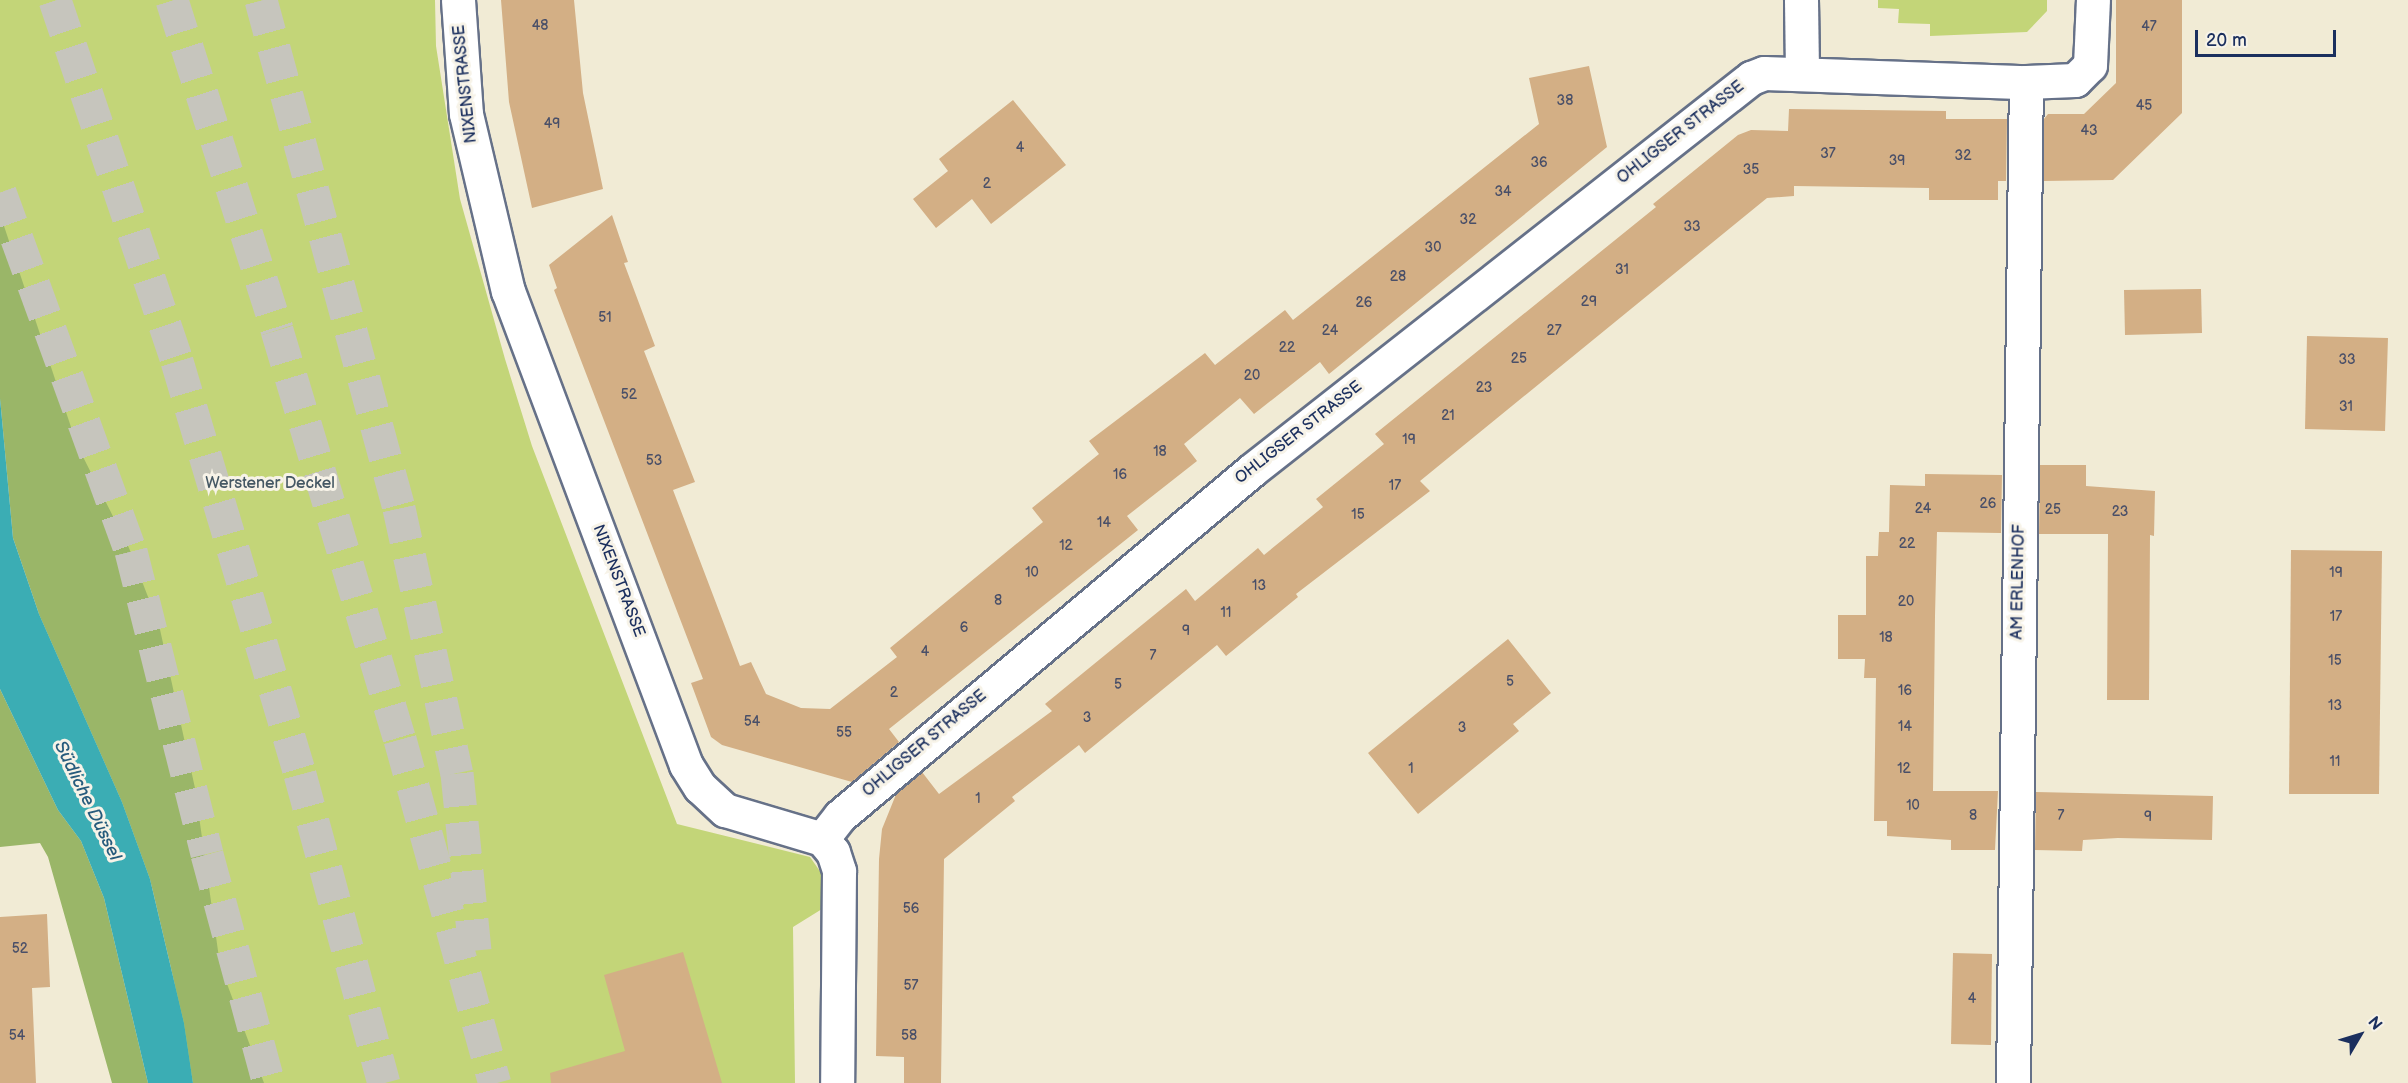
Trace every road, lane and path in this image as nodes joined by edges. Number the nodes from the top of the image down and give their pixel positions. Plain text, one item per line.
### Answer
1 (458, 0) edge
2 (1801, 0) edge
3 (2093, 0) edge
4 (1802, 74) junction
5 (2026, 82) junction
6 (822, 839) junction
7 (837, 1083) edge
8 (2013, 1083) edge

1 - 6 street, NIXENSTRASSE
2 - 4 street
3 - 5 street, OHLIGSER STRASSE
4 - 5 street, OHLIGSER STRASSE
4 - 6 street, OHLIGSER STRASSE
5 - 8 street, AM ERLENHOF
6 - 7 street

